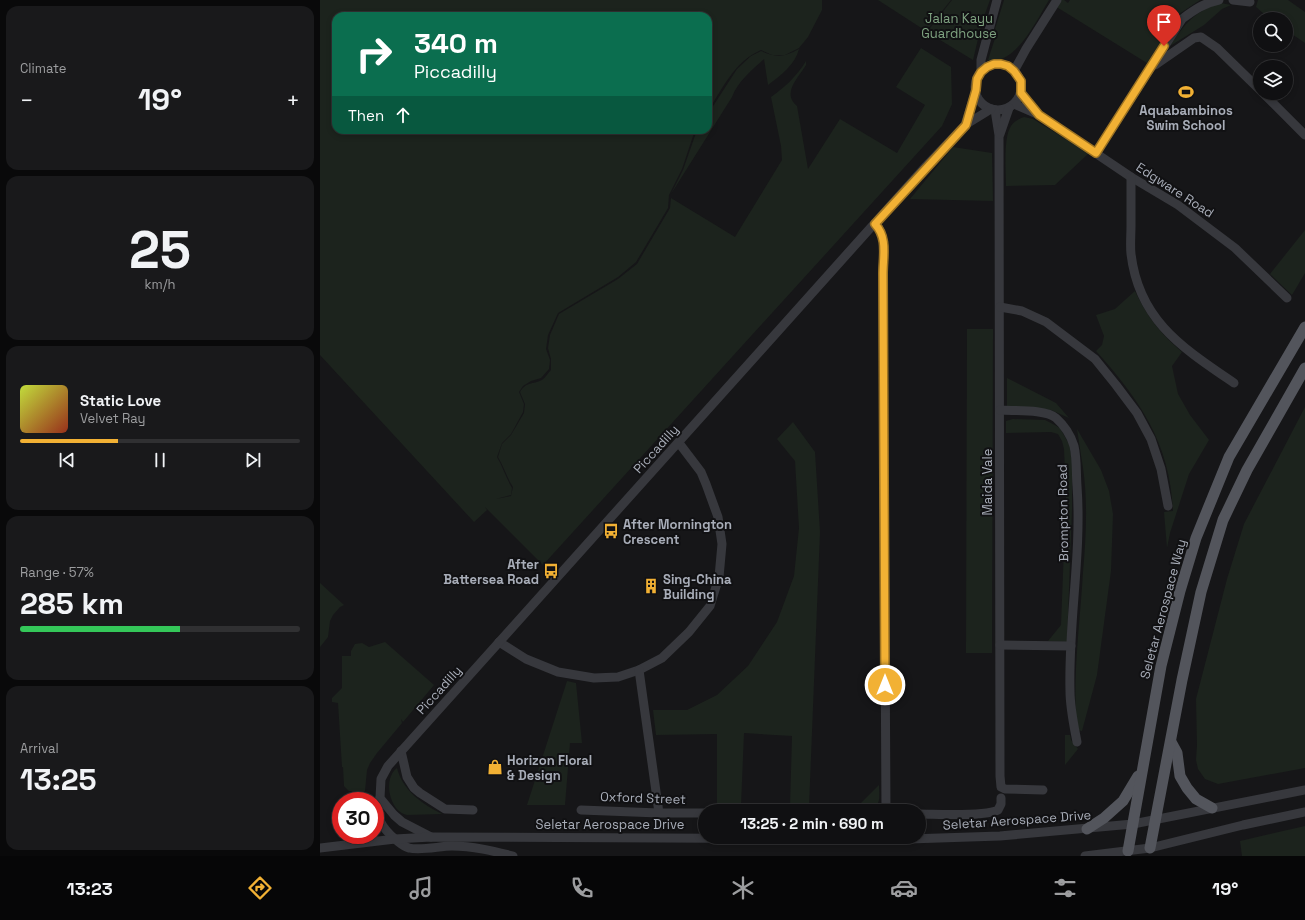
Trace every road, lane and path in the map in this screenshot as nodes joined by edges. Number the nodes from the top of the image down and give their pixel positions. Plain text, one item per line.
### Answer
1 (997, 0) edge
2 (1057, 0) edge
3 (1219, 0) edge
4 (1233, 0) edge
5 (1250, 2) dead end
6 (1152, 66) junction
7 (1014, 71) junction
8 (981, 72) junction
9 (1253, 83) edge
10 (976, 90) junction
11 (1021, 93) junction
12 (1270, 100) edge
13 (1011, 106) junction
14 (993, 109) junction
15 (1039, 115) junction
16 (966, 125) junction
17 (1000, 135) junction
18 (1305, 135) edge
19 (1096, 153) junction
20 (1131, 177) junction
21 (875, 224) junction
22 (1287, 298) dead end
23 (1000, 307) junction
24 (1305, 327) edge
25 (1305, 368) edge
26 (1234, 383) dead end
27 (1000, 410) junction
28 (679, 443) junction
29 (1168, 506) dead end
30 (499, 642) junction
31 (1000, 645) junction
32 (1071, 646) junction
33 (639, 670) junction
34 (1077, 742) dead end
35 (1171, 742) junction
36 (401, 751) junction
37 (1142, 768) junction
38 (1043, 790) dead end
39 (1305, 790) edge
40 (380, 792) edge
41 (1001, 798) dead end
42 (384, 803) edge
43 (886, 804) edge
44 (1212, 808) junction
45 (473, 810) dead end
46 (581, 810) dead end
47 (1305, 812) edge
48 (659, 813) junction
49 (698, 813) edge
50 (926, 814) edge
51 (1155, 820) junction
52 (1133, 824) junction
53 (384, 828) edge
54 (1087, 829) junction
55 (431, 837) junction
56 (395, 839) junction
57 (320, 848) edge
58 (1150, 848) junction
59 (1128, 851) junction
60 (513, 856) edge
61 (1086, 856) edge

1 - 8 street
2 - 7 street
3 - 6 street
4 - 5 street
6 - 9 street
6 - 19 street
7 - 8 street
7 - 11 street
8 - 10 street
10 - 14 street
10 - 16 street, Piccadilly
11 - 13 street
11 - 15 street, Edgware Road
12 - 18 street
13 - 14 street
13 - 15 street, Edgware Road
13 - 17 street, Maida Vale
14 - 16 street, Piccadilly
14 - 17 street, Maida Vale
15 - 19 street, Edgware Road
16 - 21 street, Piccadilly
17 - 23 street, Maida Vale
19 - 20 street, Edgware Road
20 - 22 street, Edgware Road
20 - 26 street
21 - 28 street, Piccadilly
21 - 43 street
23 - 27 street, Maida Vale
23 - 29 street
24 - 37 main road, Seletar Aerospace Way
25 - 35 main road
27 - 31 street, Maida Vale
27 - 32 street, Brompton Road
28 - 30 street, Piccadilly
28 - 33 street
30 - 33 street
30 - 36 street, Piccadilly
31 - 32 street
31 - 38 street, Maida Vale
32 - 34 street, Brompton Road
33 - 48 street
35 - 44 main road
35 - 51 main road
36 - 40 street, Piccadilly
36 - 45 street
37 - 52 main road, Seletar Aerospace Way
37 - 54 main road
39 - 44 street, Seletar Aerospace Drive
41 - 50 street
42 - 55 street
44 - 51 street, Seletar Aerospace Drive
46 - 48 street, Oxford Street
47 - 58 street
48 - 49 street, Oxford Street
51 - 52 street, Seletar Aerospace Drive
51 - 58 main road
52 - 54 street, Seletar Aerospace Drive
52 - 59 main road, Seletar Aerospace Way
53 - 56 street, Piccadilly
54 - 55 street, Seletar Aerospace Drive
55 - 56 street, Seletar Aerospace Drive
56 - 57 street, Seletar Aerospace Drive
56 - 60 street, Piccadilly
58 - 59 street
59 - 61 street

